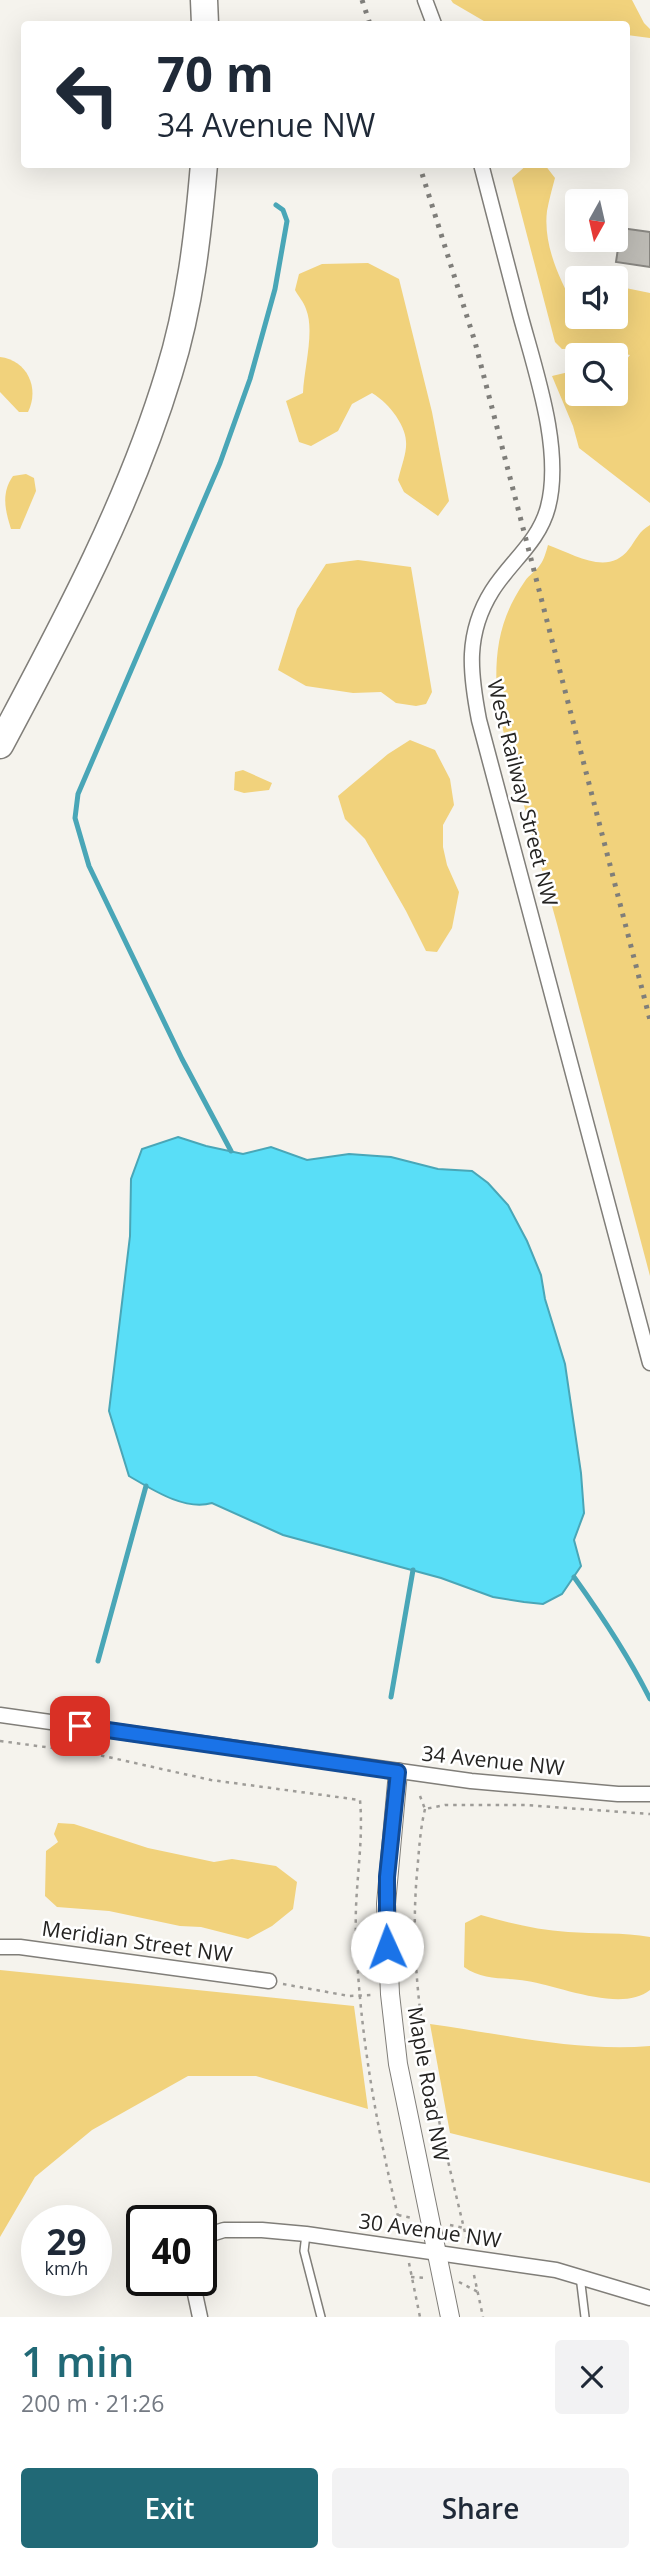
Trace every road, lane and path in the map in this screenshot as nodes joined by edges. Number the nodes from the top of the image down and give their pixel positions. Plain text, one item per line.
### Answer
1 (204, 0) edge
2 (425, 0) edge
3 (205, 21) edge
4 (433, 21) edge
5 (204, 168) edge
6 (482, 168) edge
7 (0, 745) edge
8 (650, 1363) edge
9 (0, 1715) edge
10 (0, 1741) edge
11 (398, 1772) junction
12 (650, 1794) edge
13 (421, 1796) dead end
14 (425, 1809) junction
15 (650, 1815) edge
16 (0, 1947) edge
17 (269, 1981) joint
18 (390, 1994) junction
19 (359, 1996) junction
20 (398, 2214) junction
21 (409, 2217) dead end
22 (450, 2225) dead end
23 (464, 2228) junction
24 (401, 2231) dead end
25 (217, 2233) edge
26 (306, 2234) junction
27 (467, 2241) dead end
28 (437, 2254) junction
29 (399, 2263) dead end
30 (580, 2276) junction
31 (411, 2277) junction
32 (426, 2278) dead end
33 (475, 2279) dead end
34 (462, 2283) dead end
35 (478, 2292) junction
36 (195, 2296) edge
37 (650, 2298) edge
38 (200, 2317) edge
39 (321, 2317) edge
40 (420, 2317) edge
41 (450, 2317) edge
42 (484, 2317) edge
43 (585, 2317) edge

1 - 3 highway
2 - 4 street
5 - 7 highway
6 - 8 street, West Railway Street NW
9 - 11 street, 34 Avenue NW
10 - 19 path
11 - 12 street, 34 Avenue NW
11 - 18 street, Maple Road NW
13 - 14 path
14 - 15 path
14 - 23 path
16 - 17 street, Meridian Street NW
17 - 19 path
18 - 19 path
18 - 28 street, Maple Road NW
19 - 20 path
20 - 21 path
20 - 24 path
22 - 23 path
23 - 27 path
25 - 26 street, 30 Avenue NW
26 - 28 street, 30 Avenue NW
26 - 39 lane
28 - 30 street, 30 Avenue NW
28 - 41 street, Maple Road NW
29 - 31 path
30 - 37 street, 30 Avenue NW
30 - 43 lane
31 - 32 path
31 - 40 path
33 - 35 path
34 - 35 path
35 - 42 path
36 - 38 street

